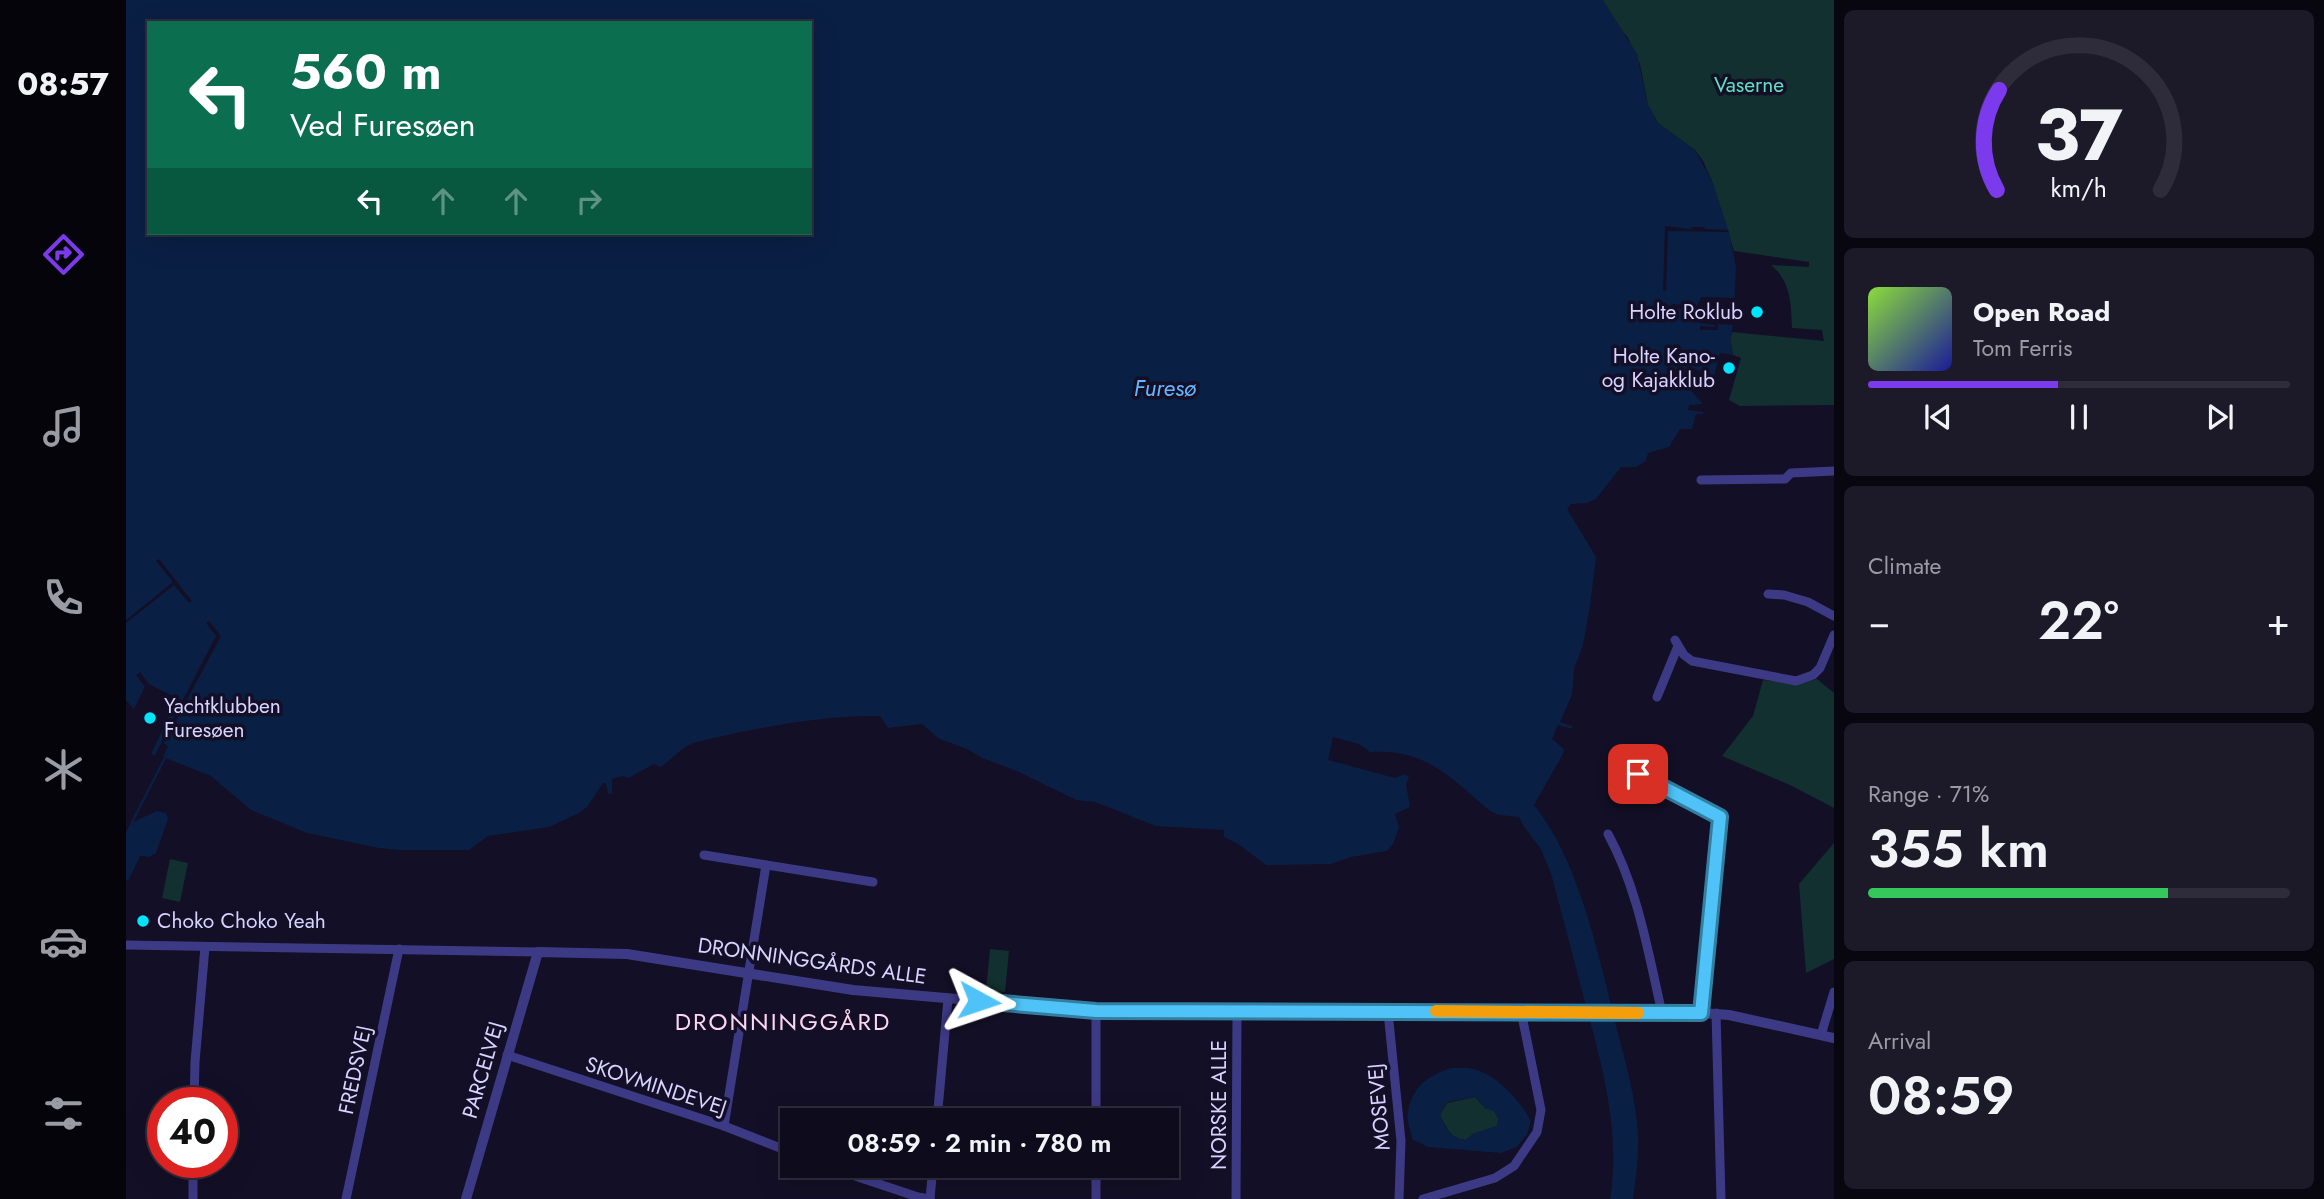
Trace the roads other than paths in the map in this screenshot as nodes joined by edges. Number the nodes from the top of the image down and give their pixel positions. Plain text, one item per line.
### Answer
1 (1834, 471) edge
2 (1701, 480) dead end
3 (1768, 594) dead end
4 (1834, 615) edge
5 (1834, 635) edge
6 (1657, 697) dead end
7 (1638, 774) dead end
8 (1608, 834) dead end
9 (704, 855) dead end
10 (766, 865) junction
11 (873, 882) dead end
12 (126, 945) edge
13 (205, 947) junction
14 (399, 949) junction
15 (538, 952) junction
16 (749, 972) junction
17 (1834, 992) edge
18 (948, 999) junction
19 (1096, 1011) junction
20 (1521, 1011) junction
21 (1237, 1012) junction
22 (1388, 1012) junction
23 (1662, 1013) junction
24 (1701, 1013) junction
25 (1716, 1013) junction
26 (1821, 1035) junction
27 (1834, 1038) edge
28 (507, 1055) junction
29 (194, 1087) edge
30 (938, 1108) edge
31 (1096, 1108) edge
32 (724, 1126) junction
33 (780, 1148) edge
34 (193, 1178) edge
35 (861, 1178) edge
36 (932, 1178) edge
37 (1096, 1178) edge
38 (193, 1199) edge
39 (346, 1199) edge
40 (466, 1199) edge
41 (930, 1199) edge
42 (1096, 1199) edge
43 (1236, 1199) edge
44 (1399, 1199) edge
45 (1423, 1199) edge
46 (1721, 1199) edge

1 - 2 street
3 - 4 street
5 - 6 street
7 - 24 street
8 - 23 street
9 - 10 street
10 - 11 street
10 - 16 street
12 - 13 street, DRONNINGGÅRDS ALLE
13 - 14 street, DRONNINGGÅRDS ALLE
13 - 29 street
14 - 15 street, DRONNINGGÅRDS ALLE
14 - 39 street, FREDSVEJ
15 - 16 street, DRONNINGGÅRDS ALLE
15 - 28 street, PARCELVEJ
16 - 18 street, DRONNINGGÅRDS ALLE
16 - 32 street
17 - 26 street
18 - 19 street, DRONNINGGÅRDS ALLE
18 - 30 street
19 - 21 street, DRONNINGGÅRDS ALLE
19 - 31 street
20 - 22 street, DRONNINGGÅRDS ALLE
20 - 23 street, DRONNINGGÅRDS ALLE
20 - 45 street
21 - 22 street, DRONNINGGÅRDS ALLE
21 - 43 street, NORSKE ALLE
22 - 44 street, MOSEVEJ
23 - 24 street, DRONNINGGÅRDS ALLE
24 - 25 street, DRONNINGGÅRDS ALLE
25 - 26 street, DRONNINGGÅRDS ALLE
25 - 46 street
26 - 27 street, DRONNINGGÅRDS ALLE
28 - 32 street, SKOVMINDEVEJ
28 - 40 street, PARCELVEJ
32 - 33 street, SKOVMINDEVEJ
34 - 38 street
35 - 41 street
36 - 41 street
37 - 42 street

